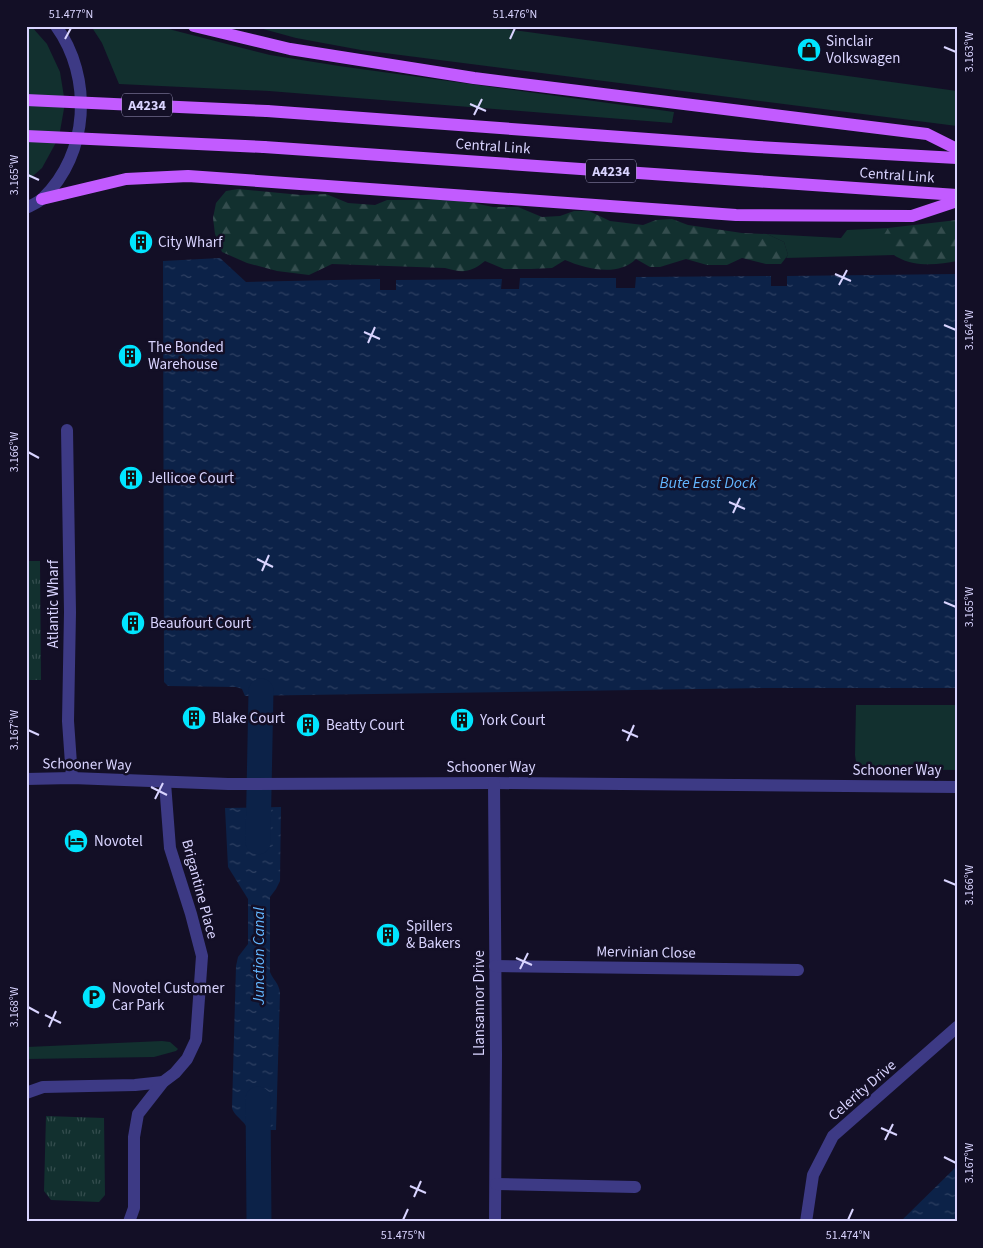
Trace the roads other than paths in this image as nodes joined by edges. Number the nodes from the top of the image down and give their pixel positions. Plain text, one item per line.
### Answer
1 (56, 26) edge
2 (201, 27) edge
3 (26, 100) edge
4 (26, 136) edge
5 (957, 149) edge
6 (957, 158) edge
7 (957, 195) edge
8 (42, 199) junction
9 (957, 201) edge
10 (26, 208) edge
11 (66, 430) dead end
12 (72, 778) junction
13 (26, 779) edge
14 (165, 783) junction
15 (494, 783) junction
16 (957, 787) edge
17 (495, 966) junction
18 (798, 970) dead end
19 (957, 1027) edge
20 (163, 1082) junction
21 (26, 1093) edge
22 (496, 1184) junction
23 (635, 1187) dead end
24 (129, 1222) edge
25 (495, 1222) edge
26 (806, 1222) edge

1 - 8 street
2 - 5 main road
3 - 6 main road, Central Link / A4234, bridge
4 - 7 main road, Central Link / A4234, bridge
8 - 9 main road
8 - 10 street
11 - 12 street, Atlantic Wharf
12 - 13 street, Schooner Way
12 - 14 street, Schooner Way
14 - 15 street, Schooner Way
14 - 20 street, Brigantine Place
15 - 16 street, Schooner Way
15 - 17 street, Llansannor Drive
17 - 18 street, Mervinian Close
17 - 22 street, Llansannor Drive
19 - 26 street, Celerity Drive
20 - 21 street
20 - 24 street, Brigantine Place
22 - 23 street
22 - 25 street, Llansannor Drive

